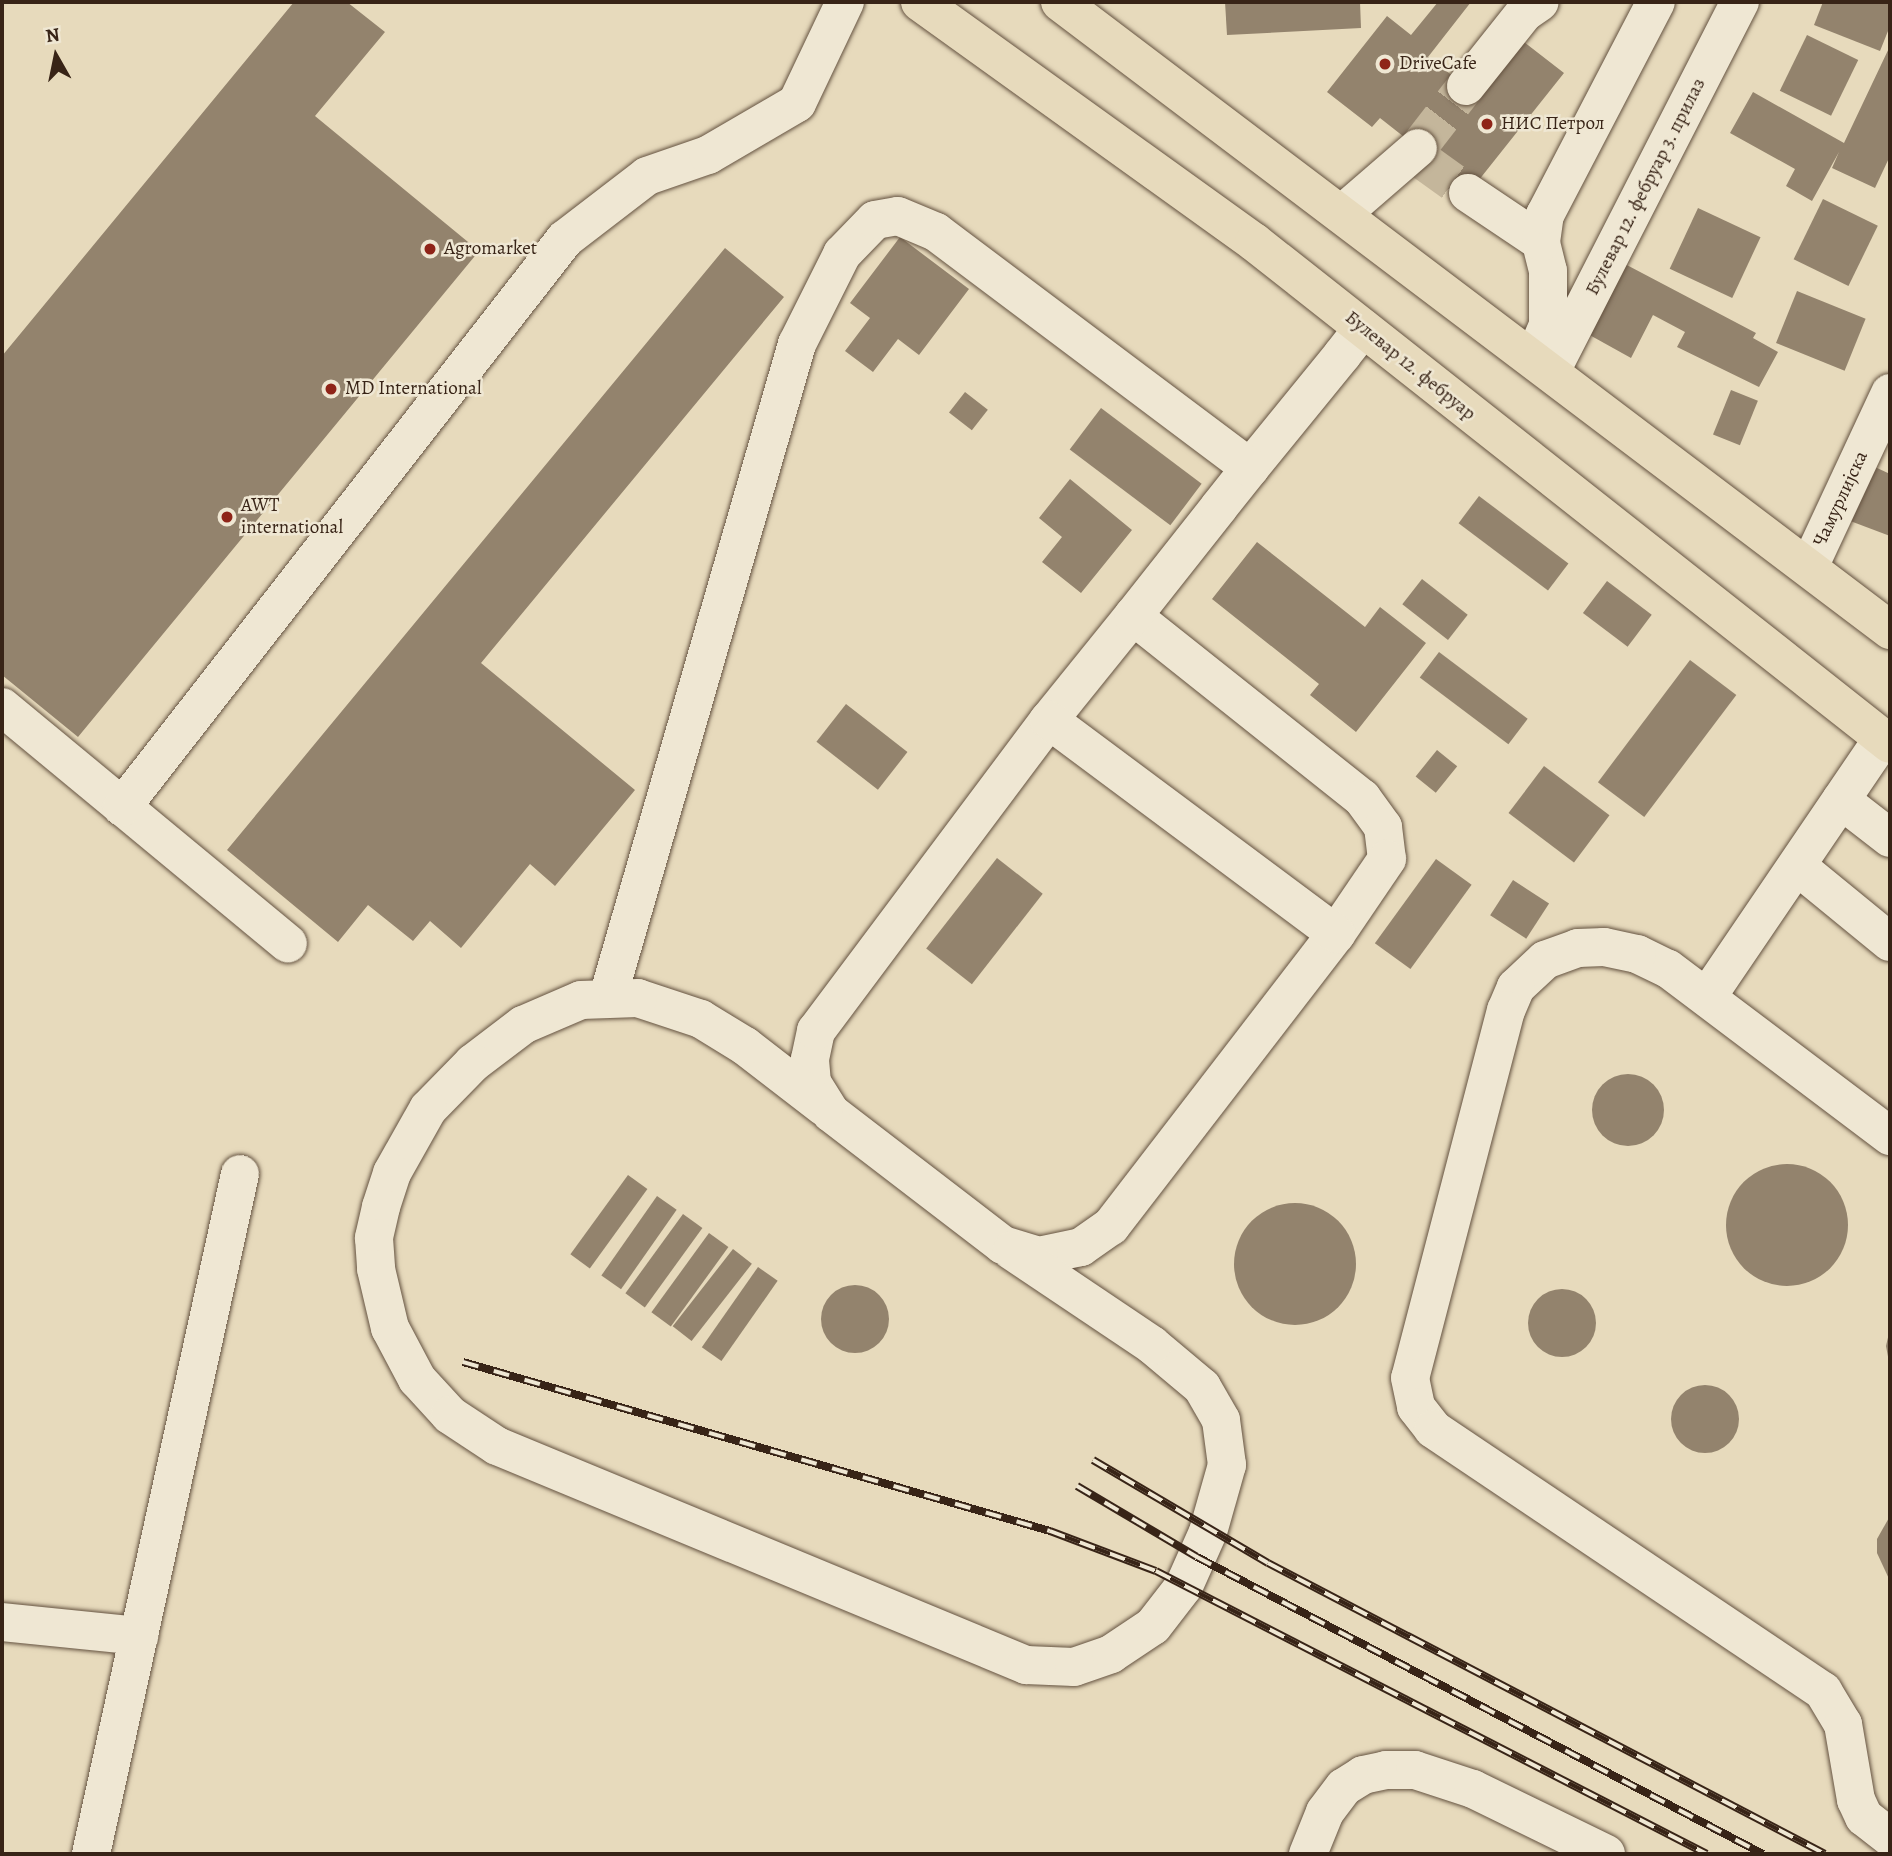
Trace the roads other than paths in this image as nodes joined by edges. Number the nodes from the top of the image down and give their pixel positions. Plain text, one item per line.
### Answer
1 (845, 2) edge
2 (920, 2) edge
3 (1060, 2) edge
4 (1101, 2) edge
5 (1540, 2) edge
6 (1656, 2) edge
7 (1740, 2) edge
8 (1139, 59) junction
9 (1466, 86) tunnel mouth
10 (1418, 153) tunnel mouth
11 (1468, 193) tunnel mouth
12 (1343, 213) junction
13 (1541, 242) junction
14 (1363, 328) junction
15 (1542, 364) junction
16 (1890, 393) edge
17 (1250, 468) junction
18 (1809, 568) junction
19 (1132, 615) junction
20 (1890, 630) edge
21 (2, 707) edge
22 (1049, 720) junction
23 (1887, 741) edge
24 (1841, 800) junction
25 (122, 807) junction
26 (1890, 838) edge
27 (1797, 866) junction
28 (1336, 934) junction
29 (1890, 942) edge
30 (288, 944) dead end
31 (608, 997) junction
32 (1707, 997) junction
33 (831, 1113) junction
34 (1890, 1136) edge
35 (240, 1174) dead end
36 (1003, 1245) junction
37 (2, 1622) edge
38 (139, 1636) junction
39 (1890, 1837) edge
40 (91, 1854) edge
41 (1308, 1854) edge
42 (1606, 1854) edge

1 - 25 street
2 - 14 main road, Булевар 12. фебруар
3 - 8 main road
4 - 8 main road
5 - 9 street
6 - 13 street
7 - 15 street, Булевар 12. фебруар 3. прилаз
8 - 12 main road
10 - 12 street
11 - 13 street
12 - 15 main road
13 - 15 street
14 - 17 street
14 - 23 main road, Булевар 12. фебруар
15 - 18 main road
16 - 18 street, Чамурлијска
17 - 19 street
17 - 31 street
18 - 20 main road
19 - 22 street
19 - 28 street
21 - 25 street
22 - 28 street
22 - 33 street
23 - 24 street
24 - 26 street
24 - 27 street
25 - 30 street
27 - 29 street
27 - 32 street
28 - 36 street
31 - 33 street
31 - 36 street
32 - 34 street
32 - 39 street
33 - 36 street
35 - 38 street
37 - 38 street
38 - 40 street
41 - 42 street

